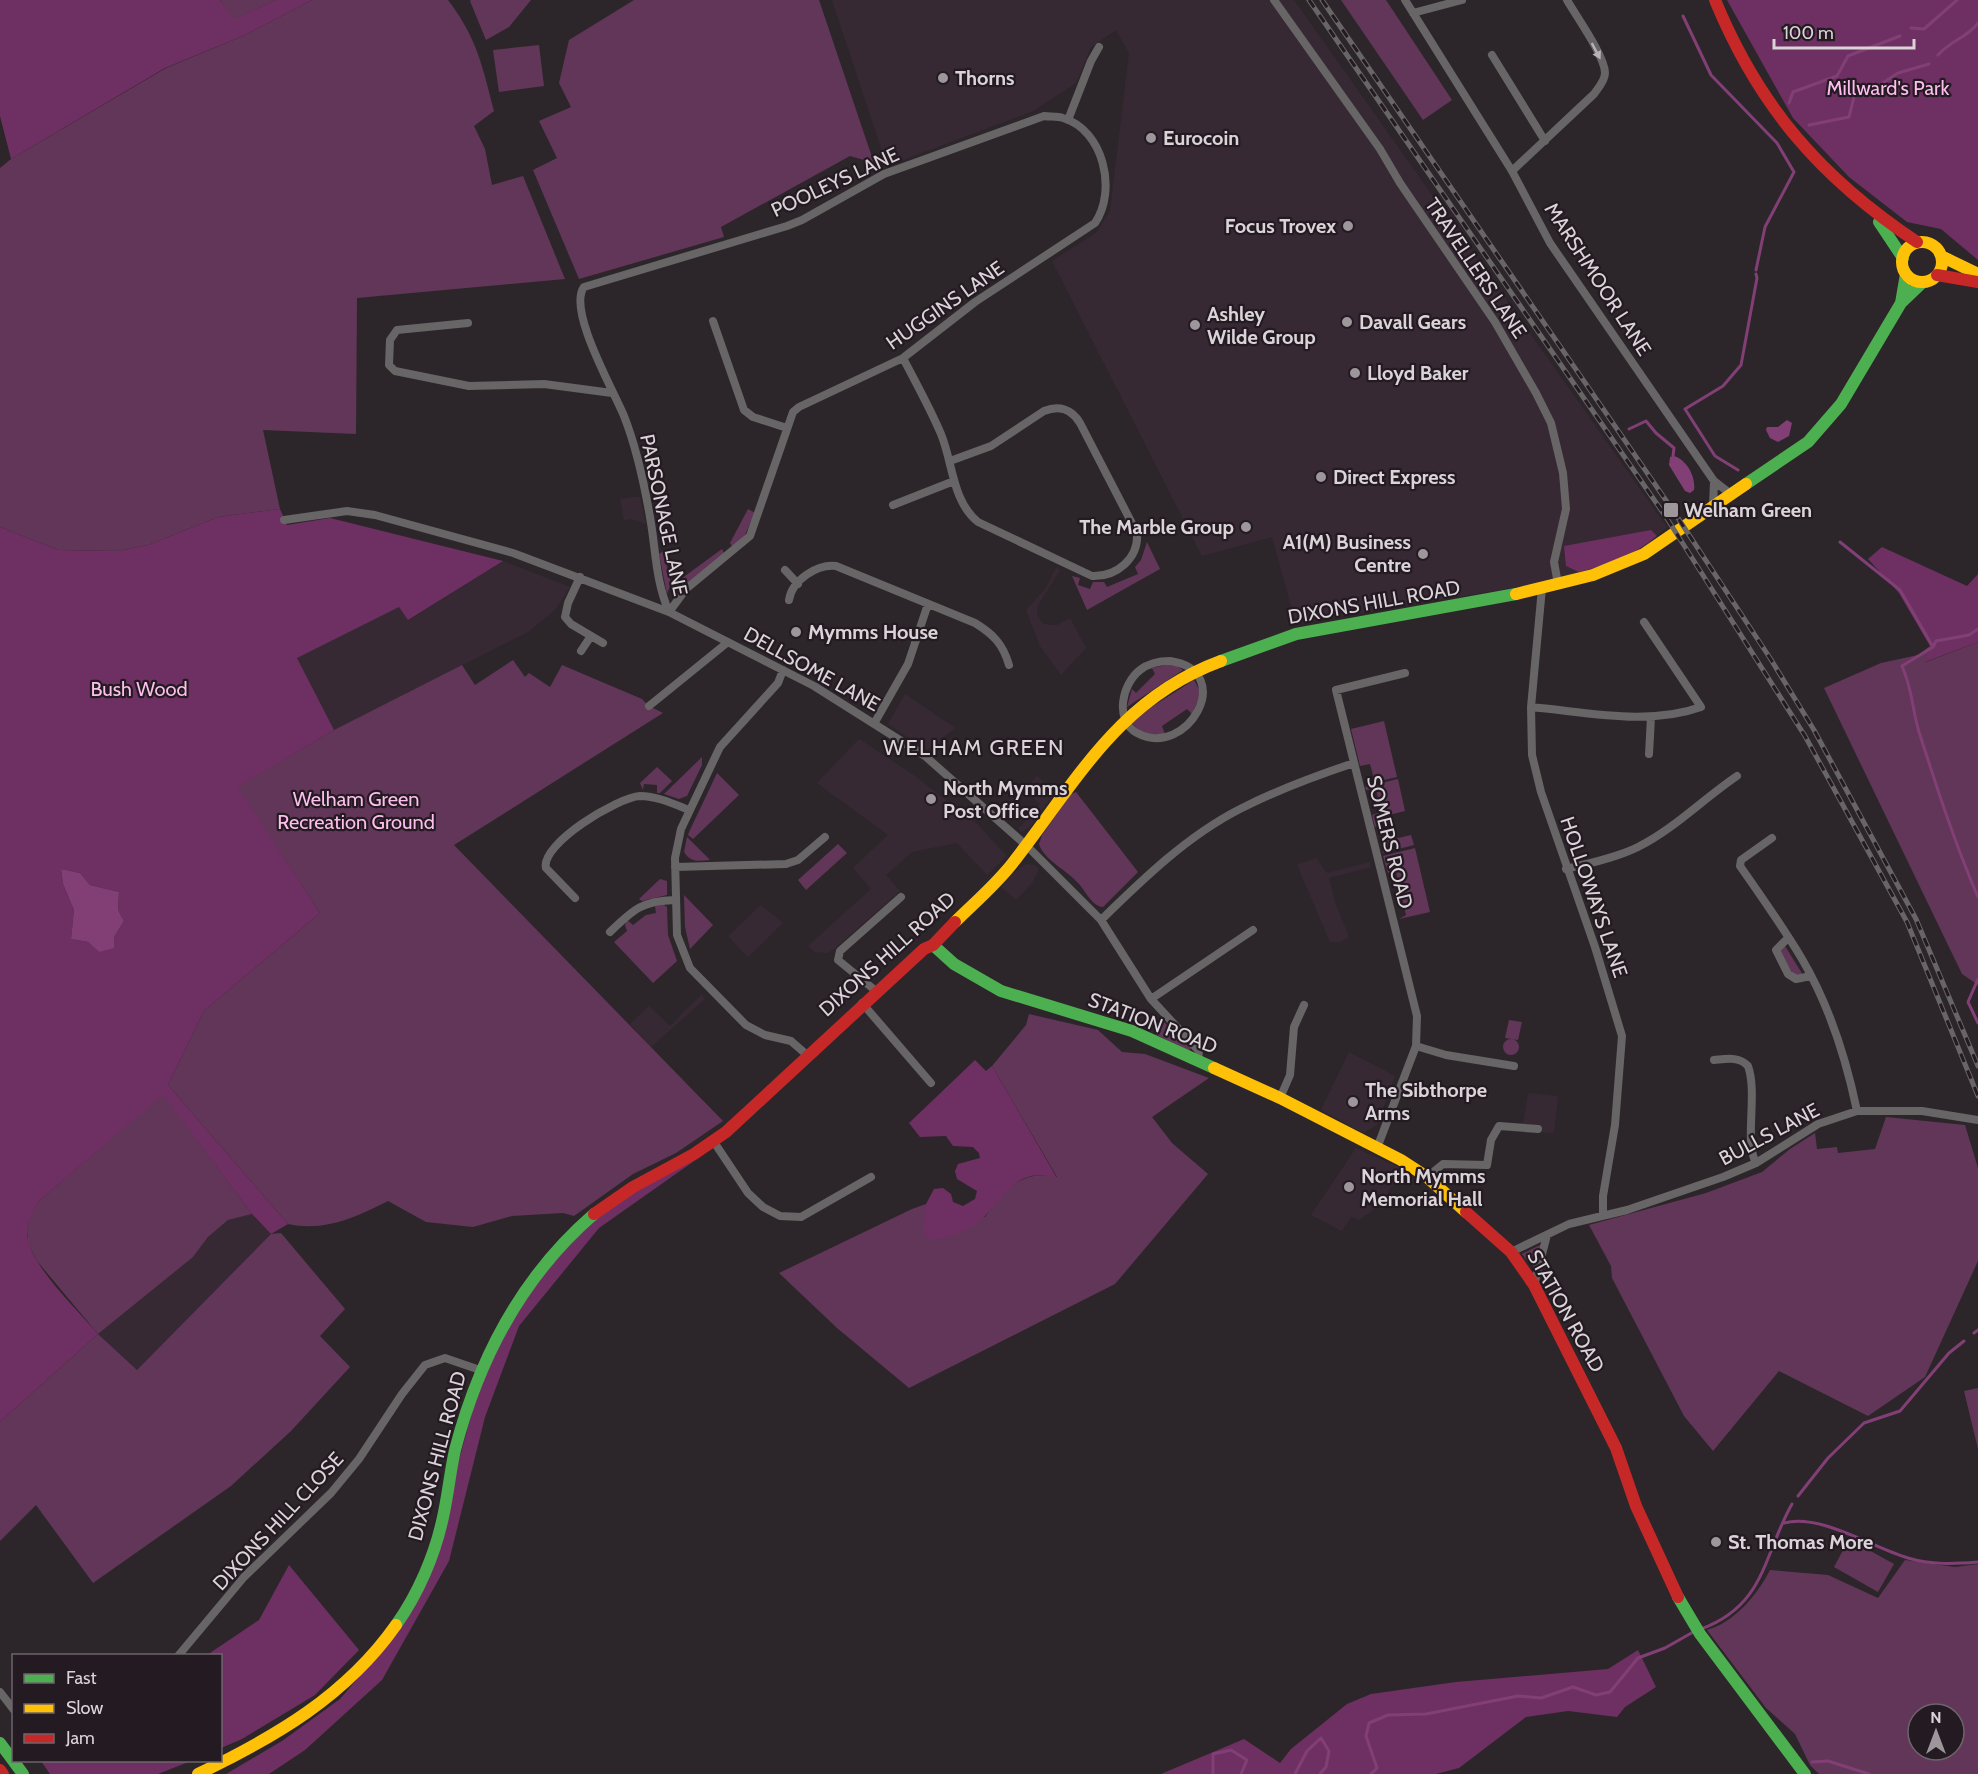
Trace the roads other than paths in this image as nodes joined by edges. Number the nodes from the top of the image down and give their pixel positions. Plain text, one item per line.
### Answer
1 (1274, 0) edge
2 (1405, 0) edge
3 (1462, 0) edge
4 (1567, 0) edge
5 (1715, 0) edge
6 (1413, 13) junction
7 (1099, 47) dead end
8 (1492, 55) dead end
9 (1068, 120) junction
10 (1545, 141) junction
11 (1512, 171) junction
12 (1876, 218) junction
13 (1917, 242) junction
14 (1941, 256) junction
15 (1903, 258) junction
16 (1906, 274) junction
17 (1978, 274) edge
18 (1937, 275) junction
19 (1923, 282) junction
20 (1978, 282) edge
21 (581, 291) joint
22 (1901, 303) junction
23 (713, 321) dead end
24 (468, 323) dead end
25 (903, 358) junction
26 (612, 393) junction
27 (787, 428) junction
28 (950, 460) junction
29 (954, 481) junction
30 (1714, 481) junction
31 (1731, 495) junction
32 (893, 505) dead end
33 (1709, 510) junction
34 (284, 520) dead end
35 (785, 570) dead end
36 (580, 577) junction
37 (798, 584) junction
38 (1558, 584) junction
39 (1542, 588) junction
40 (789, 600) dead end
41 (928, 604) junction
42 (669, 612) junction
43 (1644, 622) dead end
44 (591, 636) junction
45 (728, 642) junction
46 (603, 643) dead end
47 (581, 651) dead end
48 (1009, 665) dead end
49 (783, 670) junction
50 (1195, 672) junction
51 (1405, 673) dead end
52 (649, 706) dead end
53 (1531, 707) junction
54 (1651, 717) junction
55 (1124, 721) junction
56 (875, 722) junction
57 (1649, 754) dead end
58 (1354, 763) junction
59 (1737, 776) dead end
60 (689, 810) junction
61 (825, 837) dead end
62 (1772, 837) dead end
63 (1027, 846) junction
64 (675, 867) junction
65 (1566, 869) junction
66 (901, 897) dead end
67 (575, 898) dead end
68 (675, 900) junction
69 (1101, 920) junction
70 (1253, 930) dead end
71 (610, 932) dead end
72 (1788, 938) junction
73 (933, 945) junction
74 (1811, 976) junction
75 (876, 991) junction
76 (1151, 999) junction
77 (862, 1003) junction
78 (1304, 1005) dead end
79 (1416, 1046) junction
80 (807, 1055) junction
81 (1198, 1060) junction
82 (1714, 1060) dead end
83 (1514, 1066) dead end
84 (931, 1083) dead end
85 (1280, 1098) junction
86 (1857, 1111) junction
87 (1978, 1120) edge
88 (1538, 1128) dead end
89 (714, 1142) junction
90 (1377, 1148) junction
91 (1756, 1163) junction
92 (871, 1177) dead end
93 (1427, 1177) junction
94 (1603, 1215) junction
95 (1547, 1235) junction
96 (1511, 1251) junction
97 (1534, 1285) junction
98 (480, 1371) junction
99 (180, 1654) edge
100 (0, 1692) edge
101 (12, 1707) edge
102 (0, 1743) edge
103 (12, 1760) edge
104 (222, 1761) edge
105 (220, 1762) edge
106 (0, 1770) edge
107 (3, 1774) edge
108 (198, 1774) edge
109 (1805, 1774) edge

1 - 38 street, TRAVELLERS LANE
2 - 6 street, MARSHMOOR LANE
3 - 6 street
4 -> 10 street
5 - 12 main road
6 - 11 street, MARSHMOOR LANE
7 - 9 street
8 - 10 street
9 - 21 street, POOLEYS LANE
9 - 25 street, HUGGINS LANE
10 - 11 street
11 - 30 street, MARSHMOOR LANE
12 - 13 main road
12 - 15 main road
13 - 14 main road
13 - 15 main road
14 - 17 main road
14 - 18 main road
15 - 16 main road
16 - 19 main road
16 - 22 main road, DIXONS HILL ROAD
18 - 19 main road
18 - 20 main road
19 - 22 main road, DIXONS HILL ROAD
21 - 26 street, PARSONAGE LANE
22 - 31 main road, DIXONS HILL ROAD
23 - 27 street
24 - 26 street
25 - 27 street, HUGGINS LANE
25 - 28 street
26 - 42 street, PARSONAGE LANE
27 - 42 street, HUGGINS LANE
28 - 29 street
28 - 29 street
29 - 32 street
30 - 31 street, MARSHMOOR LANE
30 - 33 street
31 - 33 main road, DIXONS HILL ROAD
33 - 38 main road, DIXONS HILL ROAD
34 - 36 street, DELLSOME LANE
35 - 37 street
36 - 42 street, DELLSOME LANE
36 - 44 street
37 - 40 street
37 - 41 street
38 - 39 main road, DIXONS HILL ROAD
39 - 50 main road, DIXONS HILL ROAD
39 - 53 street, HOLLOWAYS LANE
41 - 48 street
41 - 56 street
42 - 45 street, DELLSOME LANE
43 - 54 street
44 - 46 street
44 - 47 street
45 - 49 street, DELLSOME LANE
45 - 52 street
49 - 56 street, DELLSOME LANE
49 - 60 street
50 - 55 main road, DIXONS HILL ROAD
50 - 55 street
50 - 55 street
51 - 58 street
53 - 54 street
53 - 65 street, HOLLOWAYS LANE
54 - 57 street
55 - 63 main road, DIXONS HILL ROAD
56 - 63 street, DELLSOME LANE
58 - 69 street, SOMERS ROAD
58 - 79 street, SOMERS ROAD
59 - 65 street
60 - 64 street
60 - 67 street
61 - 64 street
62 - 72 street
63 - 69 street, DELLSOME LANE
63 - 73 main road, DIXONS HILL ROAD
64 - 68 street
65 - 94 street, HOLLOWAYS LANE
66 - 75 street
68 - 71 street
68 - 80 street
69 - 76 street, DELLSOME LANE
70 - 76 street
72 - 74 street
72 - 74 street
73 - 75 main road, DIXONS HILL ROAD
73 - 81 main road, STATION ROAD
74 - 86 street
75 - 77 main road, DIXONS HILL ROAD
76 - 81 street, DELLSOME LANE
77 - 80 main road, DIXONS HILL ROAD
77 - 84 street
78 - 85 street
79 - 83 street
79 - 90 street, SOMERS ROAD
80 - 89 main road, DIXONS HILL ROAD
81 - 85 main road, STATION ROAD
82 - 91 street
85 - 90 main road, STATION ROAD
86 - 87 street, BULLS LANE
86 - 91 street, BULLS LANE
88 - 93 street
89 - 92 street
89 - 98 main road, DIXONS HILL ROAD
90 - 93 main road, STATION ROAD
91 - 94 street, BULLS LANE
93 - 96 main road, STATION ROAD
94 - 95 street, BULLS LANE
95 - 96 street, BULLS LANE
95 - 97 street
96 - 97 main road, STATION ROAD
97 - 109 main road, STATION ROAD
98 - 99 street, DIXONS HILL CLOSE
98 - 104 main road, DIXONS HILL ROAD
100 - 101 street
102 - 103 main road
105 - 108 main road, DIXONS HILL ROAD
106 - 107 main road

